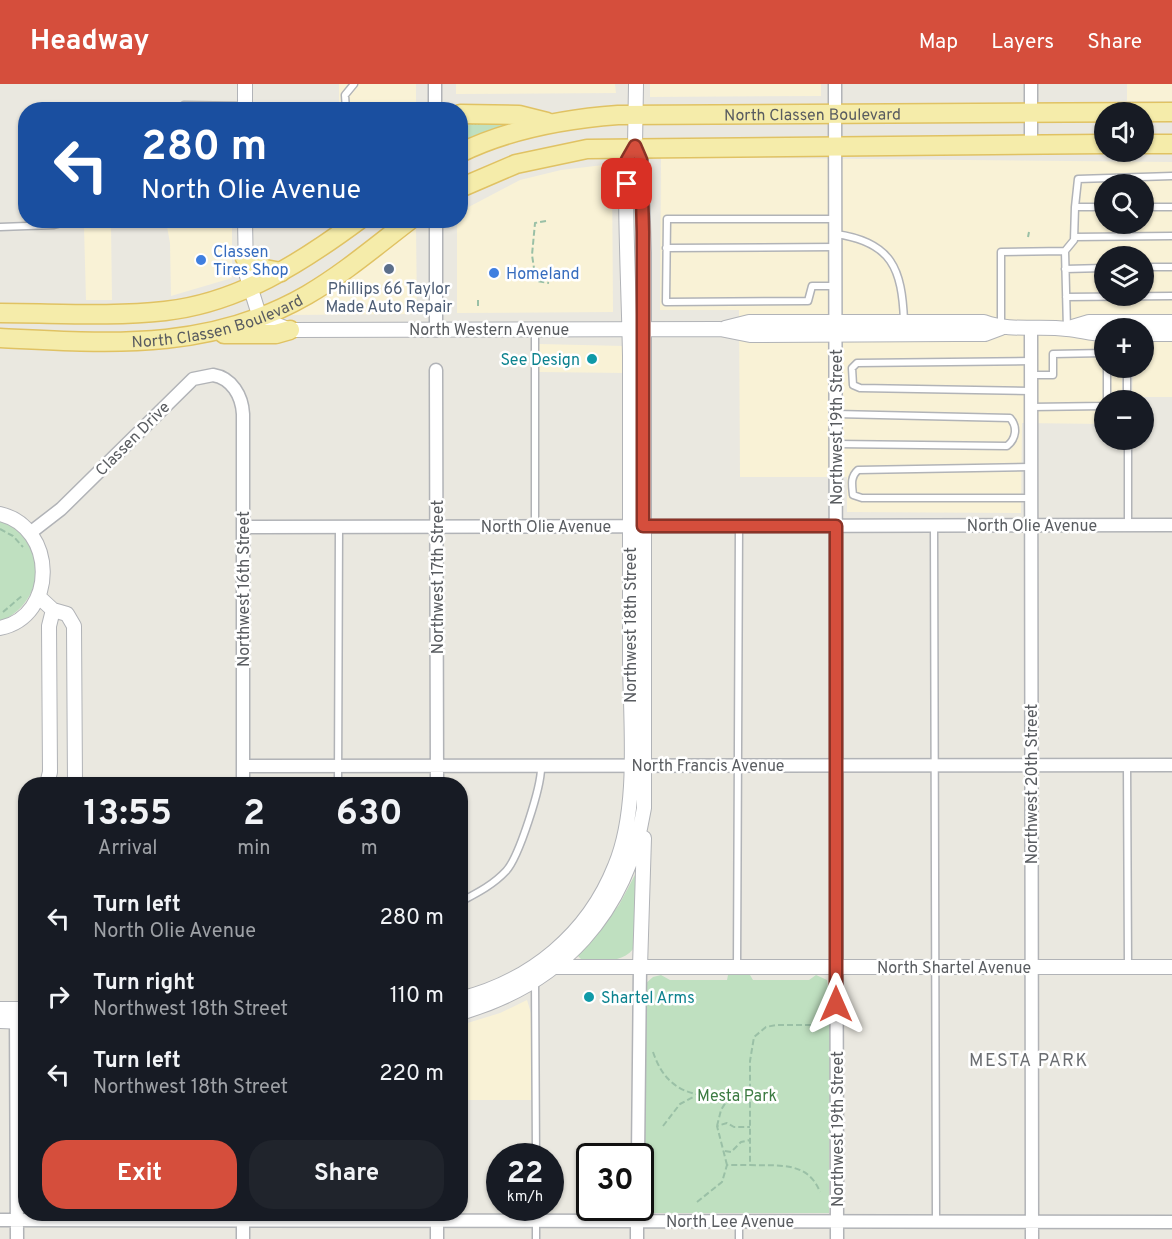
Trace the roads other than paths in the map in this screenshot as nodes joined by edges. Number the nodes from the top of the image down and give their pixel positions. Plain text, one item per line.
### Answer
1 (245, 84) edge
2 (354, 84) edge
3 (435, 84) edge
4 (636, 84) edge
5 (836, 84) edge
6 (1031, 84) edge
7 (245, 102) edge
8 (345, 102) edge
9 (435, 102) edge
10 (1031, 112) junction
11 (1172, 112) edge
12 (836, 113) junction
13 (468, 114) edge
14 (635, 114) junction
15 (552, 123) junction
16 (1094, 144) edge
17 (1154, 144) edge
18 (1172, 144) edge
19 (1031, 145) junction
20 (635, 146) junction
21 (836, 146) junction
22 (468, 150) edge
23 (1172, 176) edge
24 (468, 184) edge
25 (1075, 207) junction
26 (1094, 207) edge
27 (1154, 207) edge
28 (1172, 207) edge
29 (836, 219) junction
30 (18, 226) edge
31 (0, 227) edge
32 (245, 228) edge
33 (348, 228) edge
34 (399, 228) edge
35 (435, 228) edge
36 (1172, 236) edge
37 (1074, 237) junction
38 (836, 240) junction
39 (666, 248) junction
40 (1065, 251) junction
41 (626, 254) junction
42 (644, 254) junction
43 (245, 258) junction
44 (1154, 267) edge
45 (1172, 267) edge
46 (1094, 268) edge
47 (1065, 269) junction
48 (281, 272) junction
49 (836, 286) junction
50 (250, 287) junction
51 (1172, 296) edge
52 (1066, 297) junction
53 (0, 313) edge
54 (260, 318) junction
55 (1172, 322) edge
56 (836, 328) junction
57 (1001, 328) junction
58 (1031, 328) junction
59 (535, 329) junction
60 (628, 329) junction
61 (904, 329) junction
62 (1067, 329) junction
63 (290, 330) junction
64 (436, 330) junction
65 (643, 330) junction
66 (201, 333) junction
67 (1094, 334) edge
68 (1154, 334) edge
69 (1172, 334) edge
70 (0, 338) edge
71 (1094, 353) edge
72 (1031, 361) junction
73 (436, 370) dead end
74 (1031, 375) junction
75 (1031, 391) junction
76 (239, 394) joint
77 (1094, 406) edge
78 (1031, 407) junction
79 (836, 414) junction
80 (836, 444) junction
81 (1128, 450) edge
82 (1031, 467) junction
83 (1031, 498) junction
84 (0, 514) edge
85 (1031, 525) junction
86 (1128, 525) junction
87 (1172, 525) edge
88 (339, 526) junction
89 (437, 526) junction
90 (535, 526) junction
91 (636, 526) junction
92 (739, 526) junction
93 (836, 526) junction
94 (934, 526) junction
95 (243, 527) junction
96 (30, 533) junction
97 (39, 597) junction
98 (53, 610) junction
99 (0, 628) edge
100 (836, 764) junction
101 (935, 764) junction
102 (637, 765) junction
103 (738, 765) junction
104 (1031, 765) junction
105 (1127, 765) junction
106 (1172, 765) edge
107 (243, 766) junction
108 (338, 766) junction
109 (437, 766) junction
110 (541, 766) junction
111 (49, 777) edge
112 (75, 777) edge
113 (243, 777) edge
114 (338, 777) edge
115 (437, 777) edge
116 (644, 808) junction
117 (468, 898) edge
118 (556, 968) junction
119 (640, 968) junction
120 (737, 968) junction
121 (836, 968) junction
122 (936, 968) junction
123 (1031, 968) junction
124 (1128, 968) junction
125 (1172, 968) edge
126 (536, 974) junction
127 (468, 997) edge
128 (0, 1009) edge
129 (468, 1011) edge
130 (18, 1014) edge
131 (18, 1016) edge
132 (0, 1021) edge
133 (536, 1143) edge
134 (638, 1143) edge
135 (18, 1169) edge
136 (468, 1218) edge
137 (486, 1219) edge
138 (0, 1220) edge
139 (17, 1220) junction
140 (243, 1221) edge
141 (437, 1221) edge
142 (536, 1221) edge
143 (638, 1221) edge
144 (654, 1221) edge
145 (739, 1221) junction
146 (837, 1221) junction
147 (936, 1221) junction
148 (1032, 1222) junction
149 (1172, 1222) edge
150 (17, 1239) edge
151 (243, 1239) edge
152 (437, 1239) edge
153 (536, 1239) edge
154 (638, 1239) edge
155 (739, 1239) edge
156 (837, 1239) edge
157 (1032, 1239) edge

1 - 7 street
2 - 8 lane
3 - 9 street
4 - 14 street, Northwest 18th Street
5 - 12 street, Northwest 19th Street
6 - 10 street
10 - 11 main road, North Classen Boulevard
10 - 12 main road, North Classen Boulevard
10 - 19 street
12 - 14 main road, North Classen Boulevard
12 - 21 street, Northwest 19th Street
13 - 15 main road
14 - 15 main road, North Classen Boulevard
14 - 20 street, Northwest 18th Street
15 - 22 main road, North Classen Boulevard
16 - 19 main road, North Classen Boulevard
17 - 18 main road
19 - 21 main road, North Classen Boulevard
20 - 21 main road, North Classen Boulevard
20 - 24 main road, North Classen Boulevard
20 - 41 street, Northwest 18th Street
20 - 42 street, Northwest 18th Street
21 - 29 street, Northwest 19th Street
23 - 25 lane
25 - 26 lane
25 - 37 lane
27 - 28 lane
29 - 38 street, Northwest 19th Street
29 - 39 lane
30 - 31 lane
32 - 43 street
33 - 48 main road, North Classen Boulevard
34 - 54 main road, North Classen Boulevard
35 - 64 street
36 - 37 lane
37 - 40 lane
38 - 39 lane
38 - 49 street, Northwest 19th Street
38 - 61 lane
39 - 49 lane
40 - 47 lane
40 - 57 lane
41 - 42 street
41 - 60 street, Northwest 18th Street
42 - 65 street, Northwest 18th Street
43 - 48 main road
43 - 50 street
44 - 45 lane
46 - 47 lane
47 - 52 lane
48 - 50 main road, North Classen Boulevard
49 - 56 street, Northwest 19th Street
50 - 53 main road, North Classen Boulevard
50 - 54 street
51 - 52 lane
52 - 62 lane
54 - 63 street, North Western Avenue
54 - 66 main road, North Classen Boulevard
55 - 62 street, North Western Avenue
56 - 61 street, North Western Avenue
56 - 65 street, North Western Avenue
56 - 79 street, Northwest 19th Street
57 - 58 street, North Western Avenue
57 - 61 street, North Western Avenue
58 - 62 street, North Western Avenue
58 - 72 street, Northwest 20th Street
59 - 60 street, North Western Avenue
59 - 64 street, North Western Avenue
59 - 90 lane
60 - 65 street, North Western Avenue
60 - 91 street, Northwest 18th Street
62 - 67 street, North Western Avenue
63 - 64 street, North Western Avenue
63 - 66 main road
65 - 91 street, Northwest 18th Street
66 - 70 main road, North Classen Boulevard
68 - 69 street
71 - 74 lane
72 - 74 street, Northwest 20th Street
72 - 75 lane
73 - 89 street, Northwest 17th Street
74 - 75 street, Northwest 20th Street
75 - 78 street, Northwest 20th Street
76 - 95 street, Northwest 16th Street
76 - 96 street, Classen Drive
77 - 78 lane
78 - 82 street, Northwest 20th Street
79 - 80 street, Northwest 19th Street
79 - 80 lane
80 - 93 street, Northwest 19th Street
81 - 86 lane
82 - 83 street, Northwest 20th Street
82 - 83 lane
83 - 85 street, Northwest 20th Street
84 - 96 street
85 - 86 street, North Olie Avenue
85 - 94 street, North Olie Avenue
85 - 104 street, Northwest 20th Street
86 - 87 street, North Olie Avenue
88 - 89 street, North Olie Avenue
88 - 95 street, North Olie Avenue
88 - 108 lane
89 - 90 street, North Olie Avenue
89 - 109 street, Northwest 17th Street
90 - 91 street, North Olie Avenue
91 - 92 street, North Olie Avenue
91 - 102 street, Northwest 18th Street
92 - 93 street, North Olie Avenue
92 - 103 lane
93 - 94 street, North Olie Avenue
93 - 100 street, Northwest 19th Street
94 - 101 lane
95 - 107 street, Northwest 16th Street
96 - 97 street
97 - 98 street
97 - 99 street
98 - 111 street
98 - 112 street
100 - 101 street, North Francis Avenue
100 - 103 street, North Francis Avenue
100 - 121 street, Northwest 19th Street
101 - 104 street, North Francis Avenue
101 - 122 lane
102 - 103 street, North Francis Avenue
102 - 110 street, North Francis Avenue
102 - 116 street, Northwest 18th Street
102 - 126 street, Northwest 18th Street
103 - 120 lane
104 - 105 street, North Francis Avenue
104 - 123 street, Northwest 20th Street
105 - 106 street, North Francis Avenue
105 - 124 lane
107 - 108 street, North Francis Avenue
107 - 113 street, Northwest 16th Street
108 - 109 street, North Francis Avenue
108 - 114 lane
109 - 110 street, North Francis Avenue
109 - 115 street, Northwest 17th Street
110 - 117 lane
116 - 118 street, Northwest 18th Street
116 - 119 street
118 - 119 street, North Shartel Avenue
118 - 126 street, North Shartel Avenue
119 - 120 street, North Shartel Avenue
119 - 134 street
120 - 121 street, North Shartel Avenue
121 - 122 street, North Shartel Avenue
121 - 146 street, Northwest 19th Street
122 - 123 street, North Shartel Avenue
122 - 147 lane
123 - 124 street, North Shartel Avenue
123 - 148 street, Northwest 20th Street
124 - 125 street, North Shartel Avenue
126 - 127 street, North Shartel Avenue
126 - 129 street, North Shartel Avenue
126 - 133 lane
128 - 130 street
131 - 132 street
135 - 139 street
136 - 137 street, North Lee Avenue
138 - 139 street, North Lee Avenue
139 - 150 street
140 - 151 street
141 - 152 street
142 - 153 lane
143 - 154 street
144 - 145 street, North Lee Avenue
145 - 146 street, North Lee Avenue
145 - 155 lane
146 - 147 street, North Lee Avenue
146 - 156 street, Northwest 19th Street
147 - 148 street, North Lee Avenue
148 - 149 street, North Lee Avenue
148 - 157 street, Northwest 20th Street

